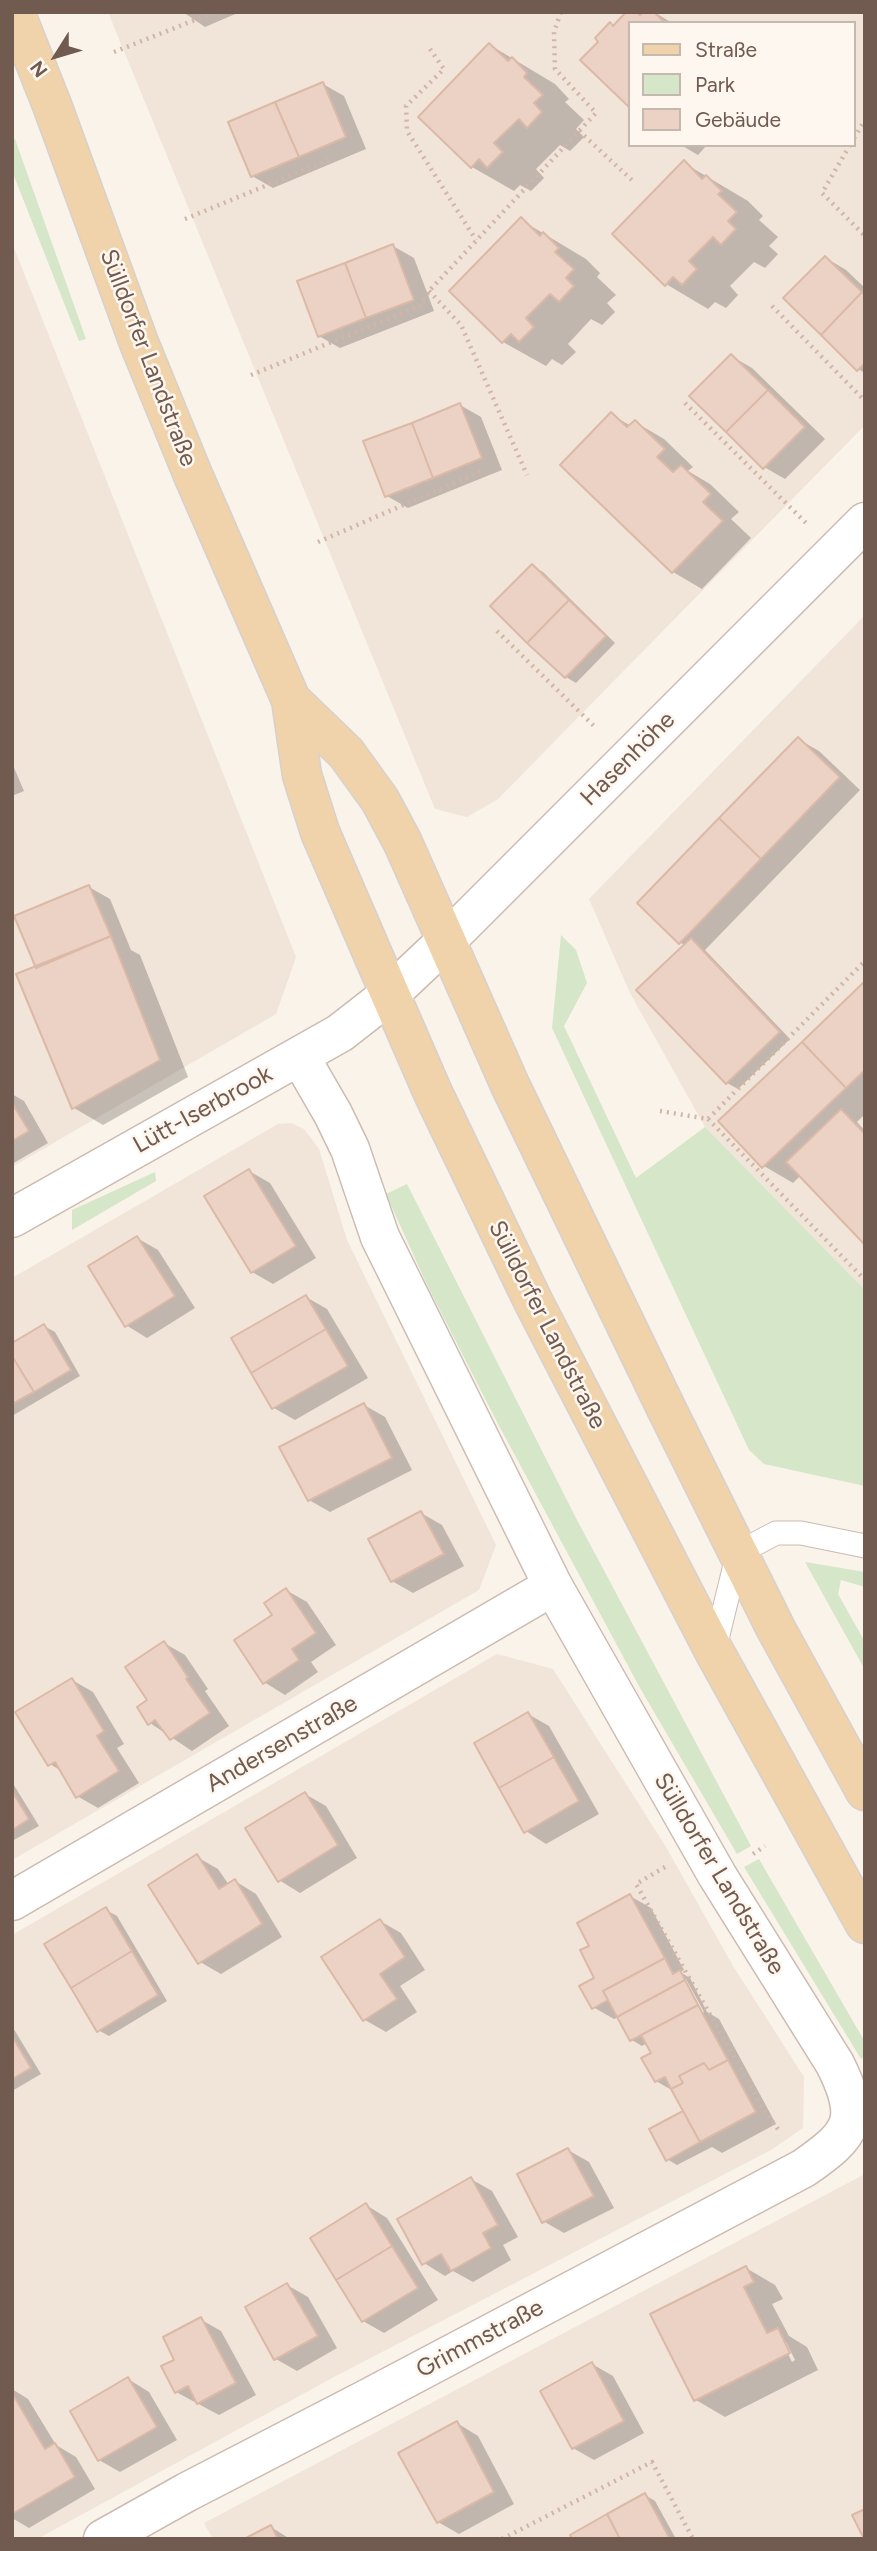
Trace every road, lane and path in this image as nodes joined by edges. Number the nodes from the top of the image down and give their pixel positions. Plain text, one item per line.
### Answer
1 (15, 12) edge
2 (215, 12) edge
3 (561, 12) edge
4 (430, 49) dead end
5 (114, 52) dead end
6 (579, 131) junction
7 (849, 147) edge
8 (334, 158) dead end
9 (634, 182) dead end
10 (185, 219) dead end
11 (865, 236) edge
12 (476, 240) junction
13 (429, 291) junction
14 (772, 306) dead end
15 (251, 375) dead end
16 (865, 401) edge
17 (685, 403) dead end
18 (484, 470) dead end
19 (527, 475) dead end
20 (865, 522) edge
21 (318, 542) dead end
22 (835, 552) junction
23 (497, 631) dead end
24 (291, 700) junction
25 (594, 726) dead end
26 (446, 941) junction
27 (865, 961) edge
28 (390, 994) junction
29 (300, 1056) junction
30 (660, 1111) dead end
31 (708, 1119) junction
32 (12, 1218) edge
33 (865, 1280) edge
34 (865, 1546) edge
35 (738, 1553) junction
36 (553, 1586) junction
37 (714, 1651) junction
38 (865, 1791) edge
39 (765, 1846) dead end
40 (756, 1852) dead end
41 (670, 1864) dead end
42 (12, 1901) edge
43 (865, 1924) edge
44 (848, 2128) joint
45 (782, 2134) dead end
46 (103, 2539) edge
47 (502, 2539) edge
48 (693, 2539) edge

1 - 24 main road, Sülldorfer Landstraße
2 - 5 path
3 - 6 path
4 - 12 path
6 - 9 path
6 - 12 path
7 - 11 path
8 - 10 path
12 - 13 path
13 - 15 path
13 - 19 path
14 - 16 path
17 - 22 path
18 - 21 path
20 - 22 street, Hasenhöhe
22 - 26 street, Hasenhöhe
23 - 25 path
24 - 26 main road, Sülldorfer Landstraße
24 - 28 main road, Sülldorfer Landstraße
26 - 28 street, Hasenhöhe
26 - 35 main road, Sülldorfer Landstraße
27 - 31 path
28 - 29 street, Lütt-Iserbrook
28 - 37 main road, Sülldorfer Landstraße
29 - 32 street, Lütt-Iserbrook
29 - 36 street, Sülldorfer Landstraße
30 - 31 path
31 - 33 path
34 - 35 lane
35 - 37 lane
35 - 38 main road, Sülldorfer Landstraße
36 - 42 street, Andersenstraße
36 - 44 street, Sülldorfer Landstraße
37 - 43 main road, Sülldorfer Landstraße
39 - 40 path
41 - 45 path
44 - 46 street, Grimmstraße
47 - 48 path

